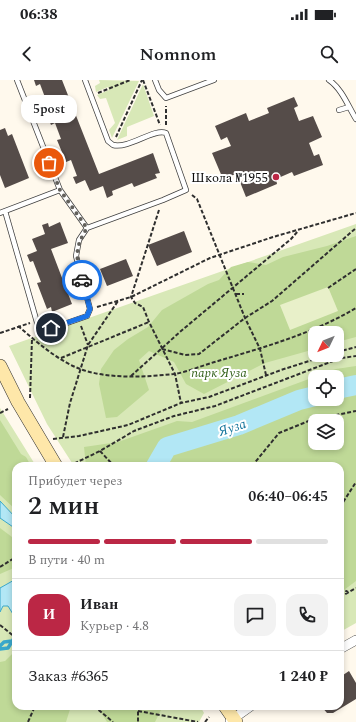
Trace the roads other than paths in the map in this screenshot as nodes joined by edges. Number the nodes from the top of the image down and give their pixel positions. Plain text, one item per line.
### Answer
1 (17, 80) edge
2 (85, 80) edge
3 (155, 80) edge
4 (214, 80) edge
5 (329, 80) edge
6 (349, 107) junction
7 (340, 110) dead end
8 (356, 119) edge
9 (60, 190) junction
10 (6, 211) junction
11 (0, 213) edge
12 (87, 228) junction
13 (0, 366) edge
14 (54, 462) edge
15 (356, 640) edge
16 (344, 646) edge
17 (227, 710) edge
18 (246, 710) edge
19 (233, 721) edge

1 - 9 lane
2 - 12 lane
3 - 4 lane
5 - 6 lane
6 - 7 lane
6 - 8 lane
9 - 10 lane
9 - 12 lane
10 - 11 lane
10 - 12 lane
13 - 14 main road
15 - 16 street
17 - 19 main road
18 - 19 street

